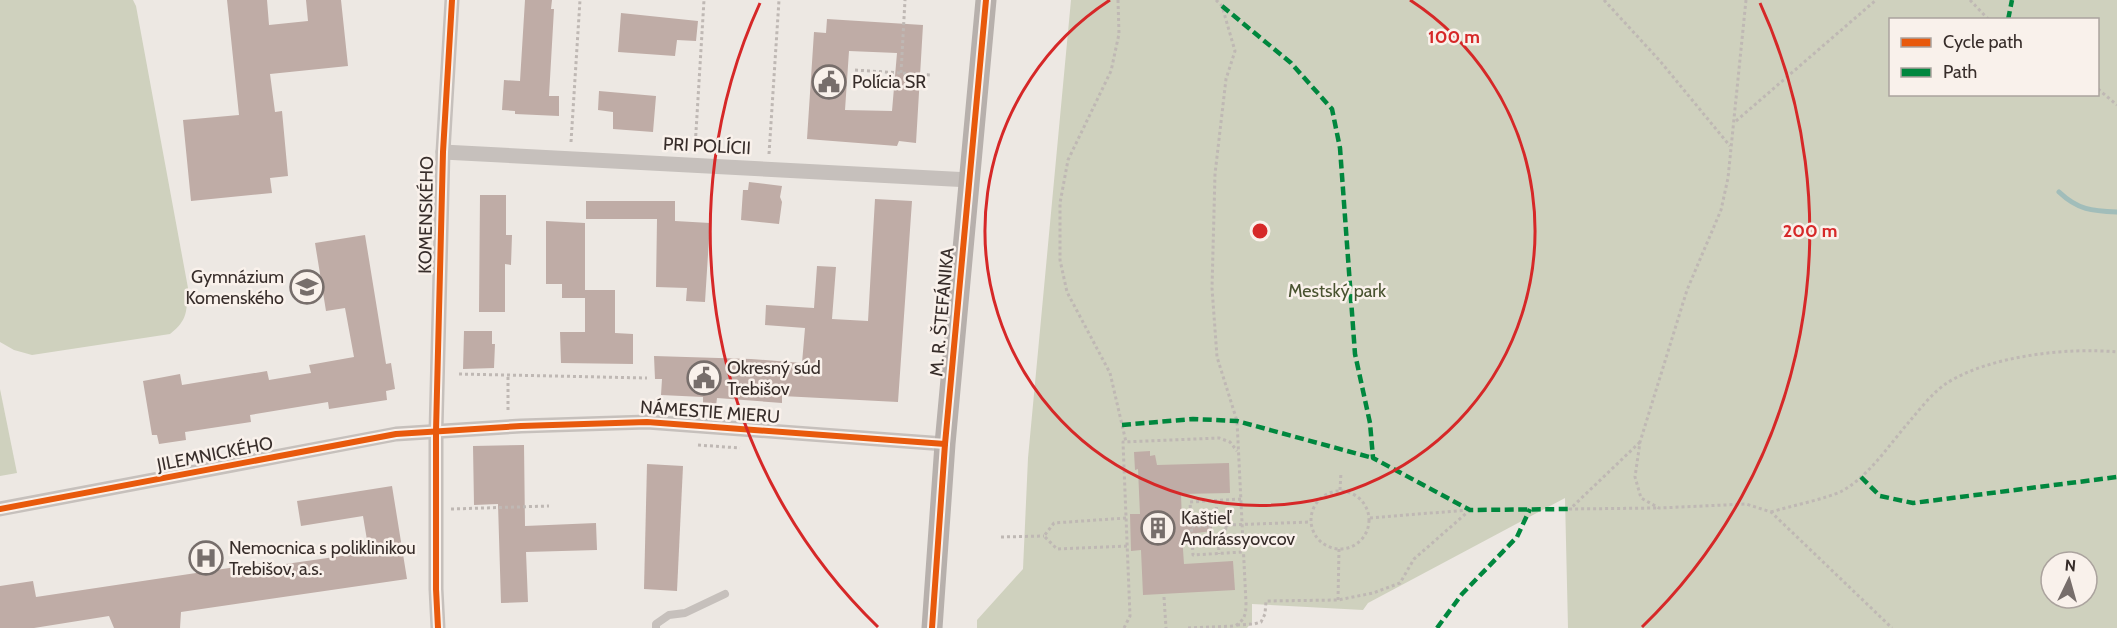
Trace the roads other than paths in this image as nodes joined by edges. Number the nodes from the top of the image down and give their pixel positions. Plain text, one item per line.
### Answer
1 (452, 0) edge
2 (986, 0) edge
3 (443, 152) junction
4 (970, 180) junction
5 (436, 431) junction
6 (945, 444) junction
7 (0, 509) edge
8 (725, 594) dead end
9 (438, 628) edge
10 (656, 628) edge
11 (932, 628) edge

1 - 3 street, KOMENSKÉHO
2 - 4 street, M. R. ŠTEFÁNIKA
3 - 4 street, PRI POLÍCII
3 - 5 street, KOMENSKÉHO
4 - 6 street, M. R. ŠTEFÁNIKA
5 - 6 street, NÁMESTIE MIERU
5 - 7 street, JILEMNICKÉHO
5 - 9 street, KOMENSKÉHO
6 - 11 street, M. R. ŠTEFÁNIKA
8 - 10 lane

